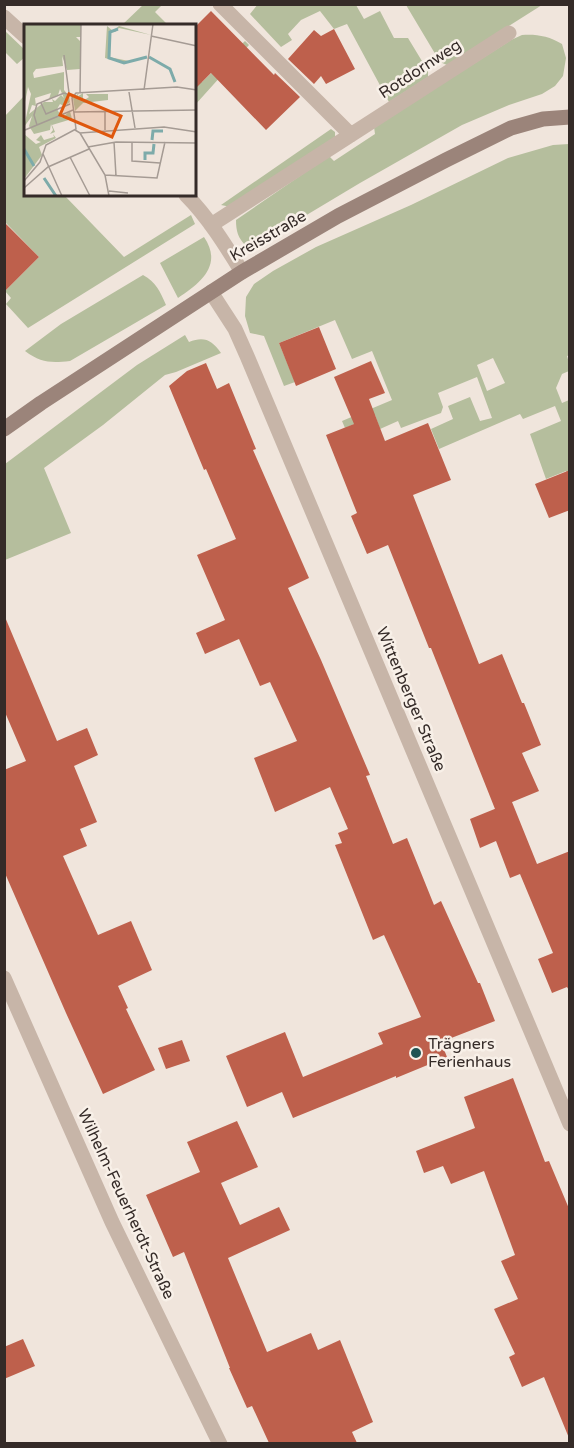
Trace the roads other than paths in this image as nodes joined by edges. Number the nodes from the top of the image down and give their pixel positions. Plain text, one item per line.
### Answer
1 (220, 4) edge
2 (4, 17) edge
3 (509, 33) dead end
4 (24, 35) edge
5 (570, 117) edge
6 (351, 135) junction
7 (187, 196) edge
8 (211, 225) junction
9 (242, 272) junction
10 (211, 292) junction
11 (4, 429) edge
12 (4, 978) edge
13 (570, 1124) edge
14 (220, 1443) edge

1 - 6 street
2 - 4 street
3 - 6 street, Rotdornweg
5 - 9 main road, Kreisstraße
6 - 8 street, Rotdornweg
7 - 8 street
8 - 9 street
9 - 10 main road, Kreisstraße
10 - 11 main road, Kreisstraße
10 - 13 street, Wittenberger Straße
12 - 14 street, Wilhelm-Feuerherdt-Straße

